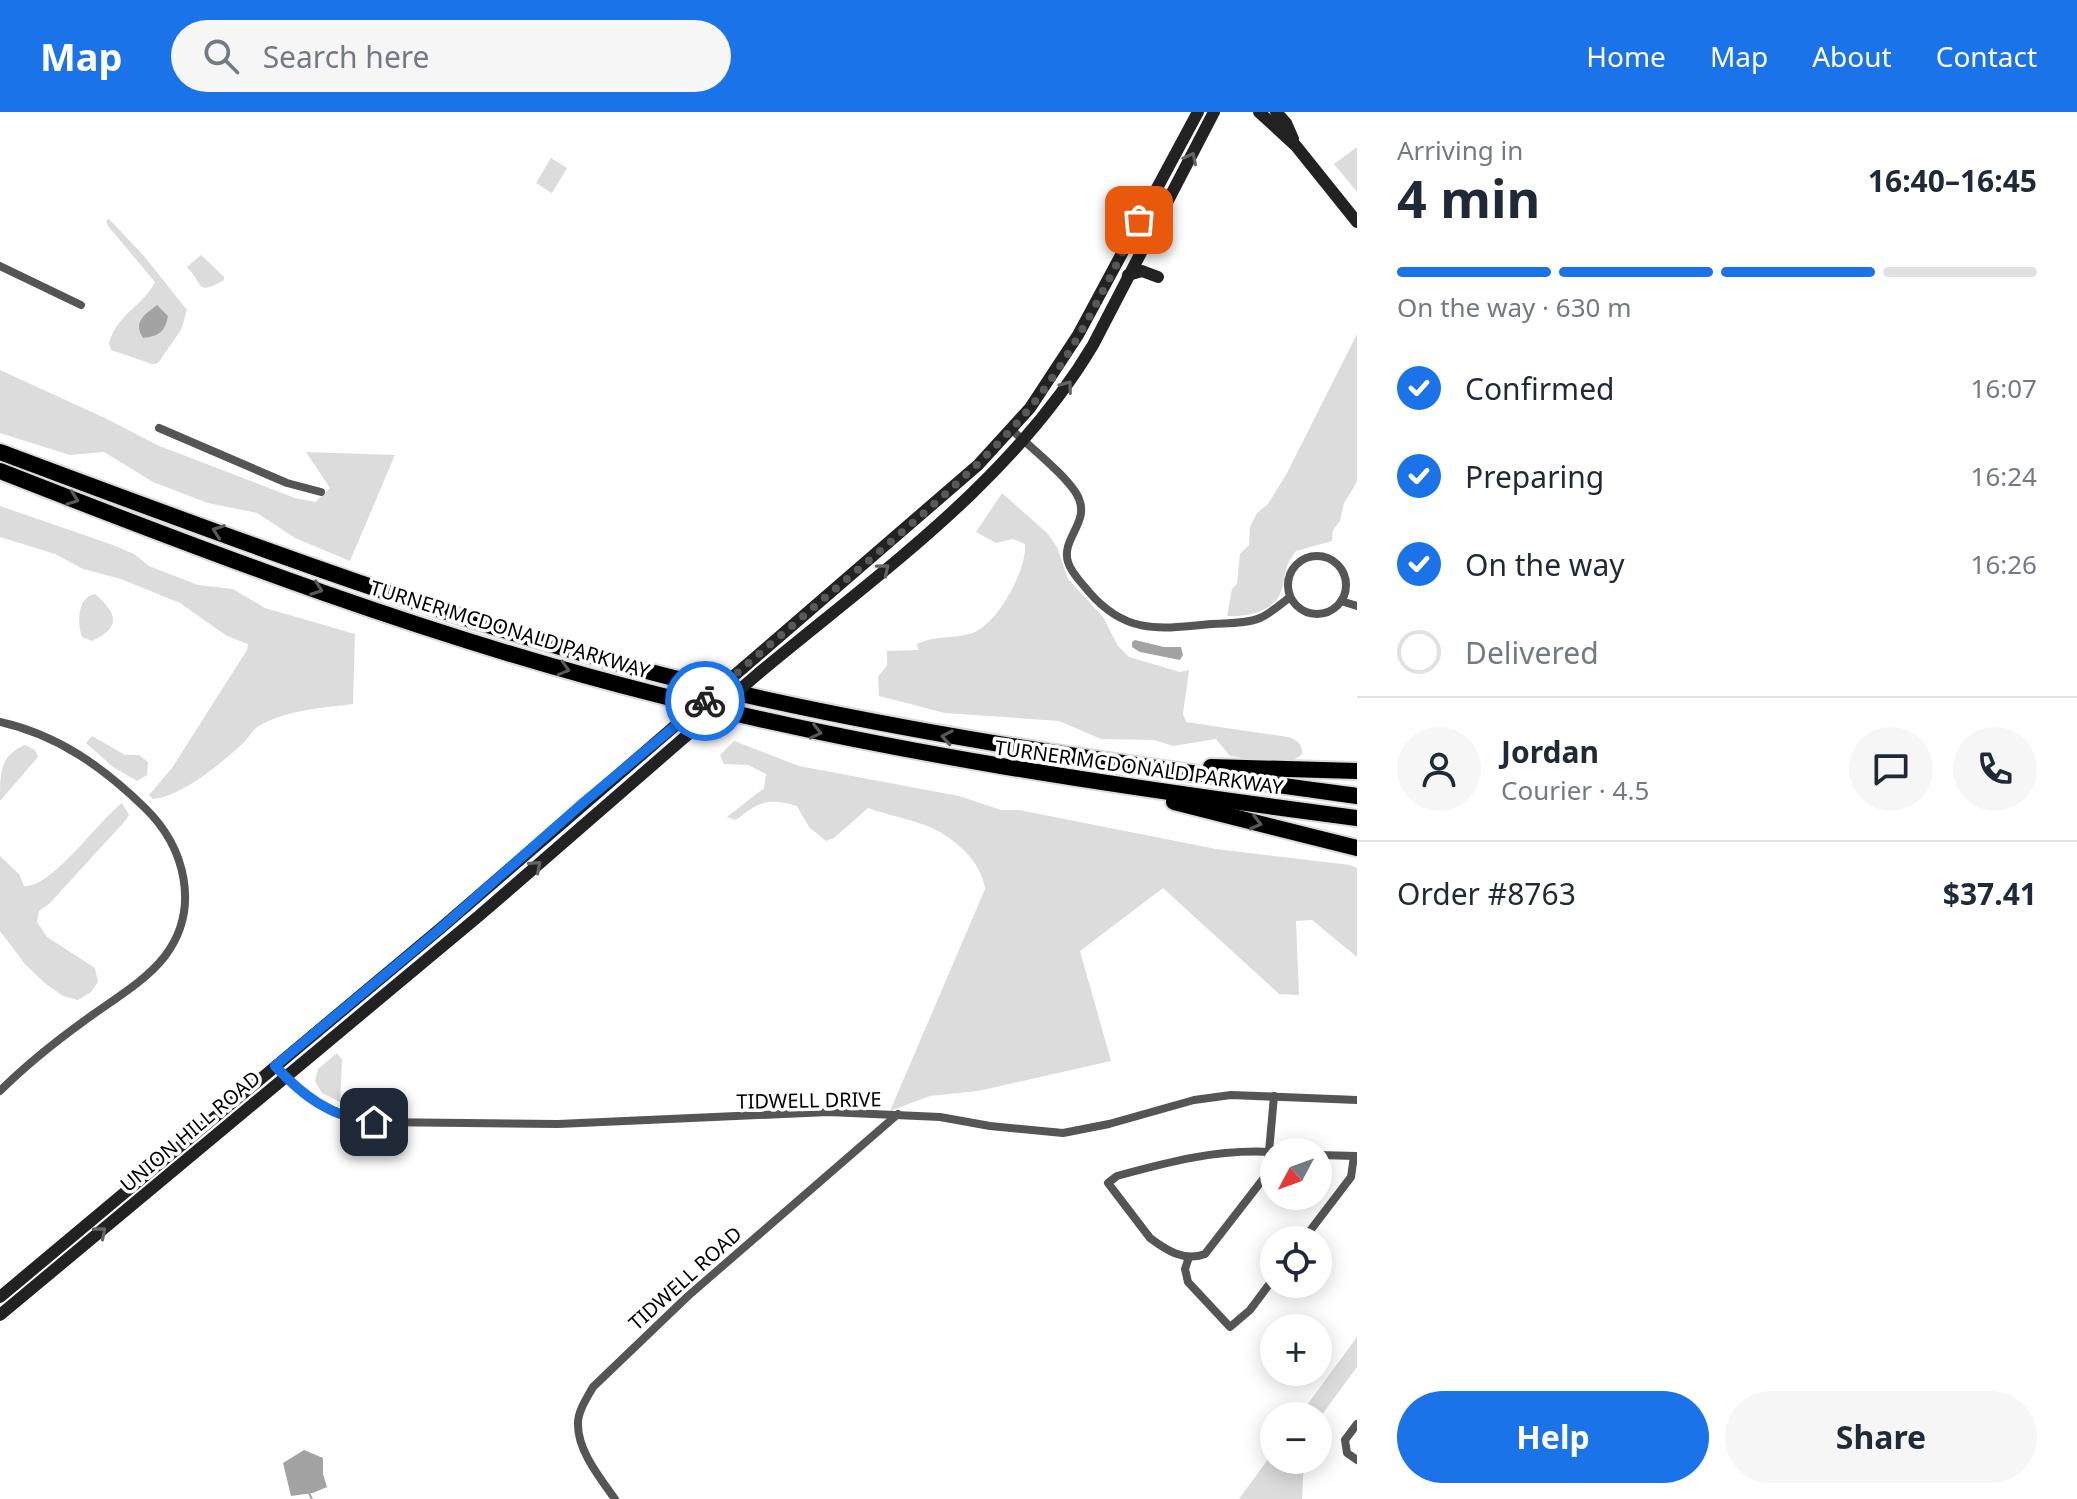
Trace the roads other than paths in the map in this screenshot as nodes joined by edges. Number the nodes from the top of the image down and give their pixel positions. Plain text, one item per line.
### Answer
1 (1214, 112) edge
2 (1227, 112) edge
3 (1259, 112) edge
4 (1276, 112) edge
5 (1197, 113) edge
6 (1204, 132) junction
7 (1296, 146) junction
8 (1357, 222) edge
9 (1141, 252) junction
10 (0, 266) edge
11 (1128, 275) junction
12 (81, 305) dead end
13 (159, 428) dead end
14 (1011, 429) junction
15 (1024, 441) junction
16 (0, 452) edge
17 (0, 471) edge
18 (321, 492) dead end
19 (1290, 597) junction
20 (1341, 601) junction
21 (1357, 606) edge
22 (0, 722) edge
23 (1115, 763) junction
24 (1357, 771) edge
25 (1099, 784) junction
26 (1357, 796) edge
27 (1357, 818) edge
28 (1357, 848) edge
29 (275, 1066) junction
30 (286, 1078) junction
31 (0, 1091) edge
32 (1274, 1096) junction
33 (1357, 1100) edge
34 (898, 1114) junction
35 (1272, 1138) edge
36 (1260, 1151) edge
37 (1332, 1155) edge
38 (1355, 1156) edge
39 (1260, 1183) edge
40 (1314, 1226) edge
41 (1189, 1257) junction
42 (0, 1297) edge
43 (1260, 1297) edge
44 (0, 1315) edge
45 (1357, 1424) edge
46 (1357, 1460) edge
47 (615, 1499) edge

1 - 6 street, UNION HILL ROAD
2 - 6 street
3 - 7 street
4 - 7 street
5 - 14 street, UNION HILL ROAD
9 -> 6 street, UNION HILL ROAD
7 - 8 street
9 - 11 street, UNION HILL ROAD
9 - 11 street
10 - 12 street
15 -> 11 street, UNION HILL ROAD
13 - 18 street
14 - 15 street
14 - 29 street, UNION HILL ROAD, bridge
15 - 19 street
30 -> 15 street, UNION HILL ROAD, bridge
23 -> 16 highway, TURNER MCDONALD PARKWAY
17 -> 25 highway, TURNER MCDONALD PARKWAY
19 - 20 street
19 - 20 street
20 - 21 street
22 - 31 street
23 - 24 highway
23 - 26 highway, TURNER MCDONALD PARKWAY
25 - 27 highway, TURNER MCDONALD PARKWAY
25 -> 28 highway
29 - 30 street, TIDWELL DRIVE
29 - 42 street, UNION HILL ROAD
30 - 34 street, TIDWELL DRIVE
44 -> 30 street, UNION HILL ROAD
32 - 33 street, TIDWELL DRIVE
32 - 34 street, TIDWELL DRIVE
32 - 35 street
34 - 47 street, TIDWELL ROAD
36 - 41 street
37 - 38 street
38 - 40 street
39 - 41 street
41 - 43 street
45 - 46 street

